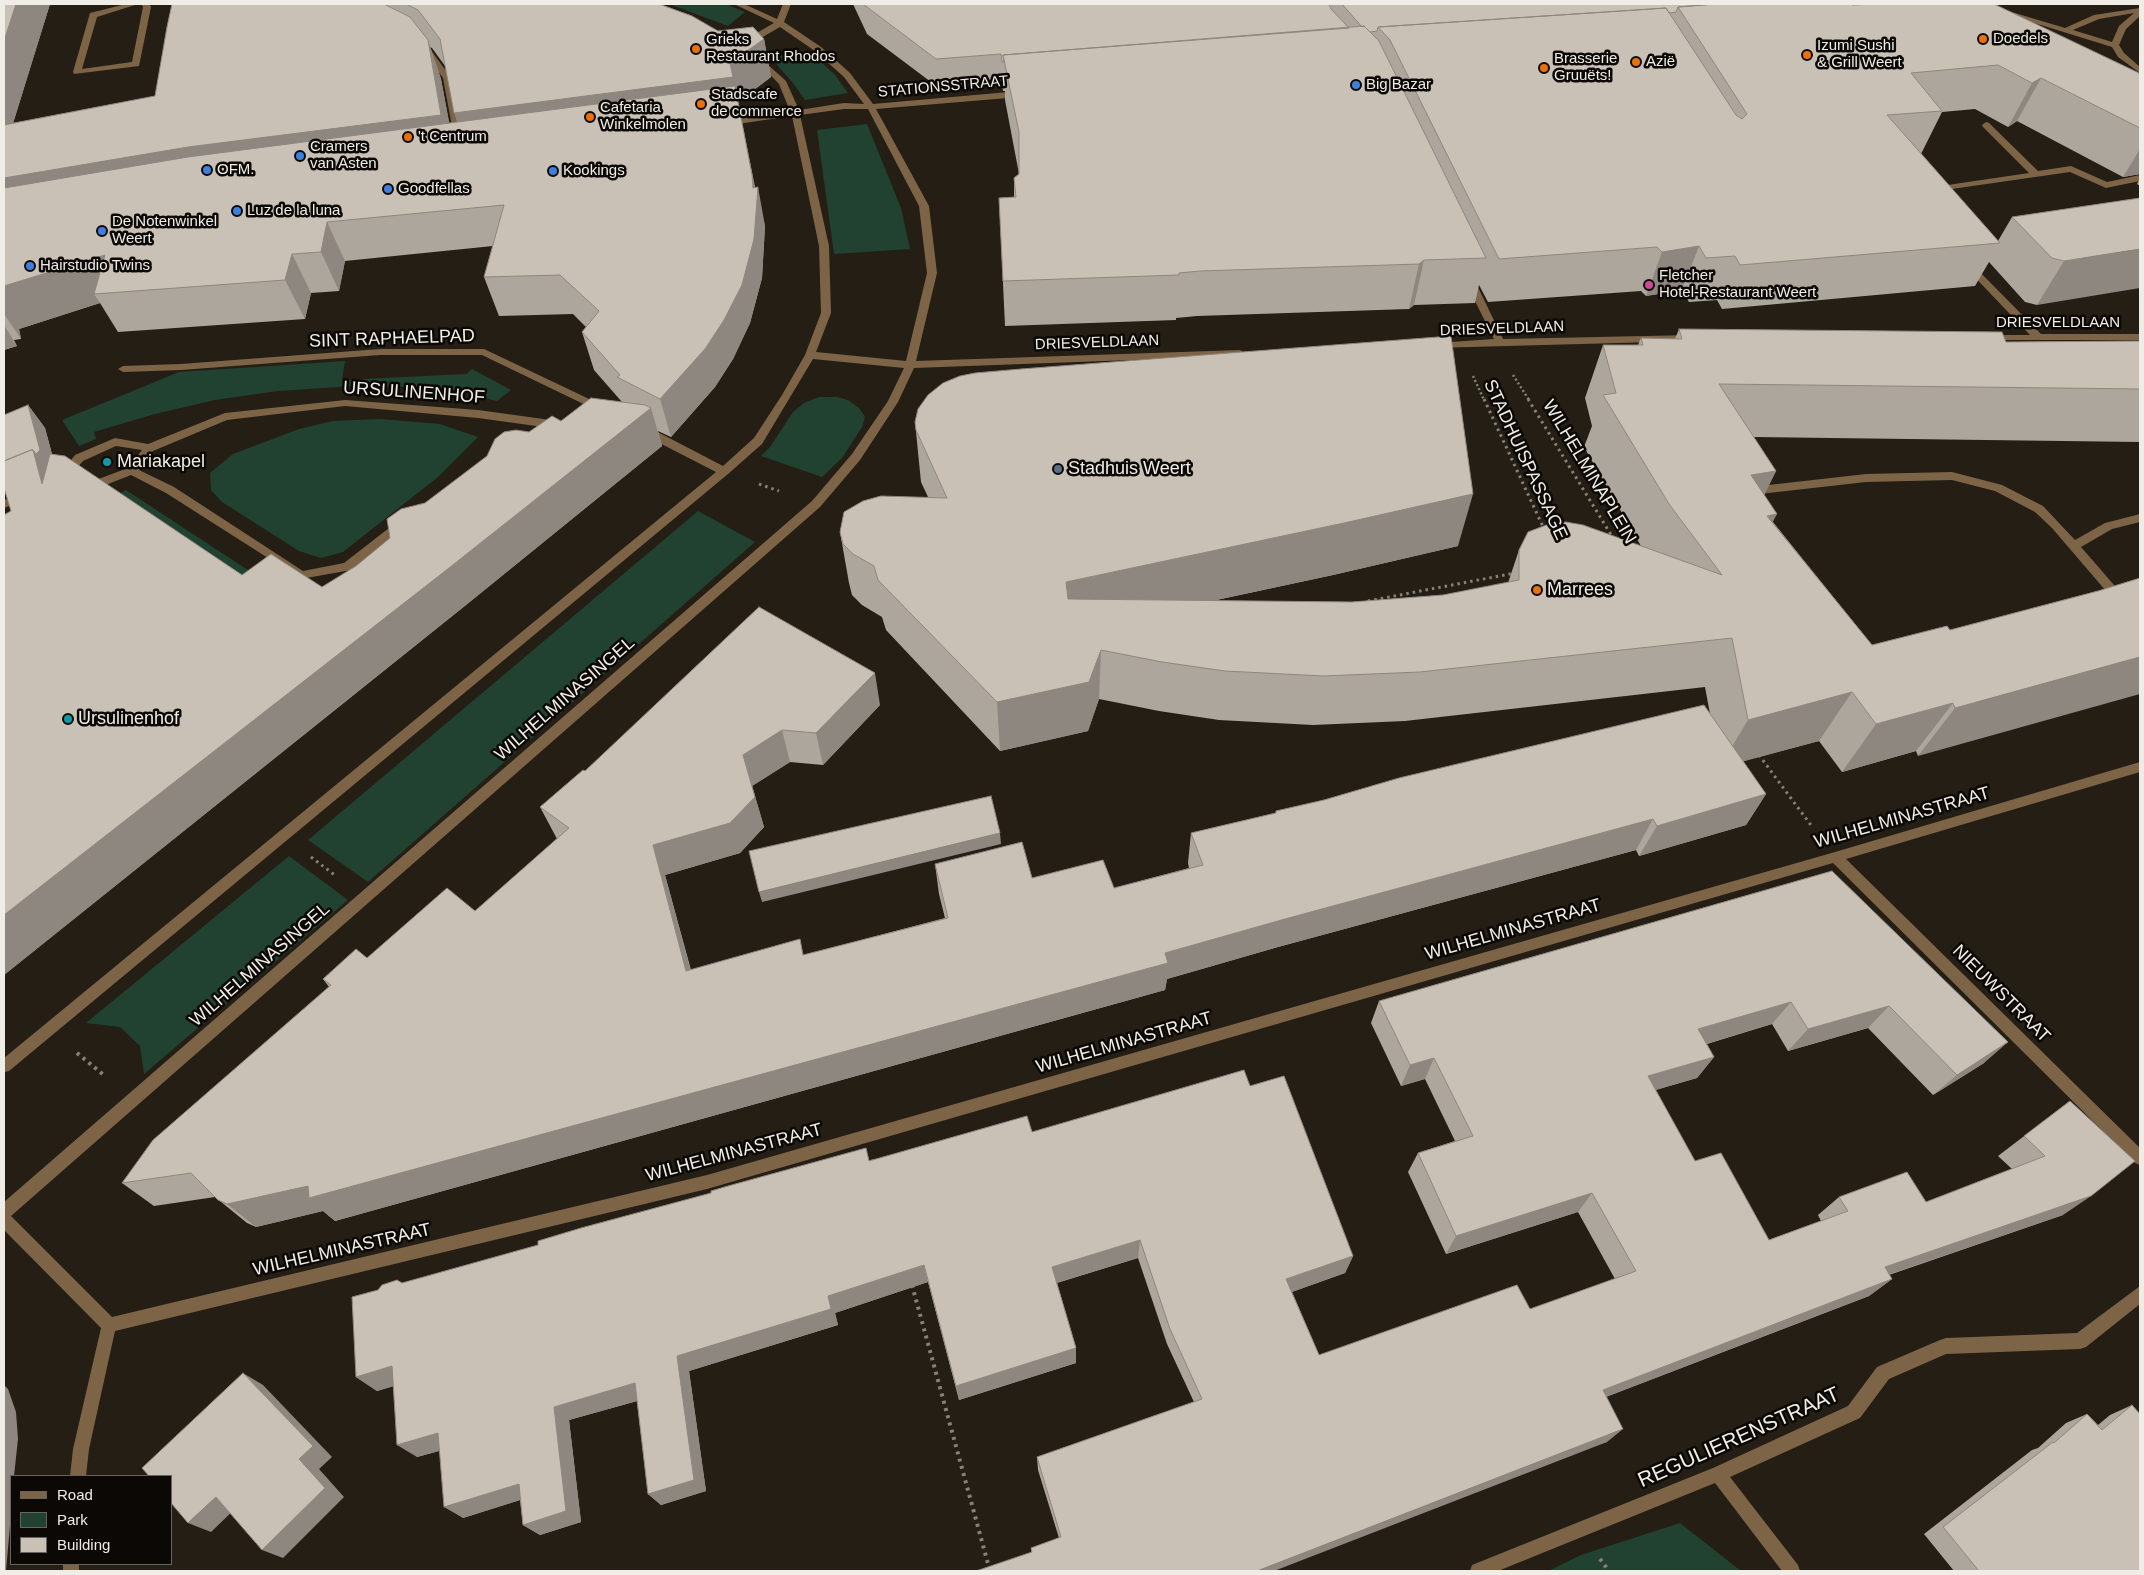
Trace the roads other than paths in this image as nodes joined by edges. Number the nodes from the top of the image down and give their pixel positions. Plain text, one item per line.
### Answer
1 (134, 4) edge
2 (145, 4) edge
3 (738, 4) edge
4 (787, 4) edge
5 (1976, 4) edge
6 (2140, 11) edge
7 (2020, 17) junction
8 (1992, 18) edge
9 (780, 23) junction
10 (2066, 30) junction
11 (2064, 41) edge
12 (412, 43) edge
13 (2115, 45) junction
14 (2140, 71) edge
15 (1030, 93) edge
16 (871, 107) junction
17 (796, 114) junction
18 (717, 124) edge
19 (1986, 124) dead end
20 (461, 148) edge
21 (2035, 174) junction
22 (2140, 178) edge
23 (1924, 191) edge
24 (1961, 258) edge
25 (1466, 271) edge
26 (2139, 337) edge
27 (1699, 338) edge
28 (1981, 338) edge
29 (2039, 338) junction
30 (1500, 342) junction
31 (1430, 346) edge
32 (1246, 353) edge
33 (810, 355) junction
34 (910, 365) junction
35 (123, 369) dead end
36 (608, 412) edge
37 (534, 422) junction
38 (573, 427) edge
39 (632, 430) edge
40 (518, 434) edge
41 (149, 448) junction
42 (132, 471) junction
43 (724, 471) junction
44 (1745, 492) edge
45 (31, 493) edge
46 (4, 504) edge
47 (409, 518) edge
48 (2140, 518) edge
49 (2075, 545) junction
50 (2140, 623) edge
51 (2140, 767) edge
52 (1835, 857) junction
53 (4, 1066) edge
54 (2140, 1158) edge
55 (4, 1212) edge
56 (4, 1220) edge
57 (2140, 1294) edge
58 (110, 1325) junction
59 (1718, 1474) junction
60 (78, 1475) edge
61 (1478, 1571) edge
62 (1792, 1571) edge

1 - 2 street
3 - 9 street, WILHELMINASINGEL
4 - 9 street
5 - 7 street
6 - 10 street
6 - 13 street
7 - 8 street
7 - 10 street
9 - 16 street, WILHELMINASINGEL
9 - 17 street
10 - 11 street
10 - 13 street
12 - 20 street
13 - 14 street
15 - 16 street, STATIONSSTRAAT
16 - 17 street, STATIONSSTRAAT
16 - 34 street, WILHELMINASINGEL
17 - 18 street, STATIONSSTRAAT
17 - 33 street
19 - 21 street
21 - 22 street
21 - 23 street
24 - 29 street
25 - 30 street
26 - 29 street, DRIESVELDLAAN
27 - 30 street, DRIESVELDLAAN
28 - 29 street, DRIESVELDLAAN
30 - 31 street, DRIESVELDLAAN
32 - 34 street, DRIESVELDLAAN
33 - 34 street, DRIESVELDLAAN
33 - 43 street
34 - 55 street, WILHELMINASINGEL
35 - 36 street, SINT RAPHAELPAD
37 - 38 street, URSULINENHOF
37 - 40 street
37 - 41 street, URSULINENHOF
39 - 43 street
41 - 42 street
41 - 42 street
42 - 47 street
43 - 53 street
44 - 49 street
45 - 46 street
48 - 49 street
49 - 50 street
51 - 52 street, WILHELMINASTRAAT
52 - 54 street, NIEUWSTRAAT
52 - 58 street, WILHELMINASTRAAT
56 - 58 street
57 - 59 street, REGULIERENSTRAAT
58 - 60 street
59 - 61 street, REGULIERENSTRAAT
59 - 62 street

